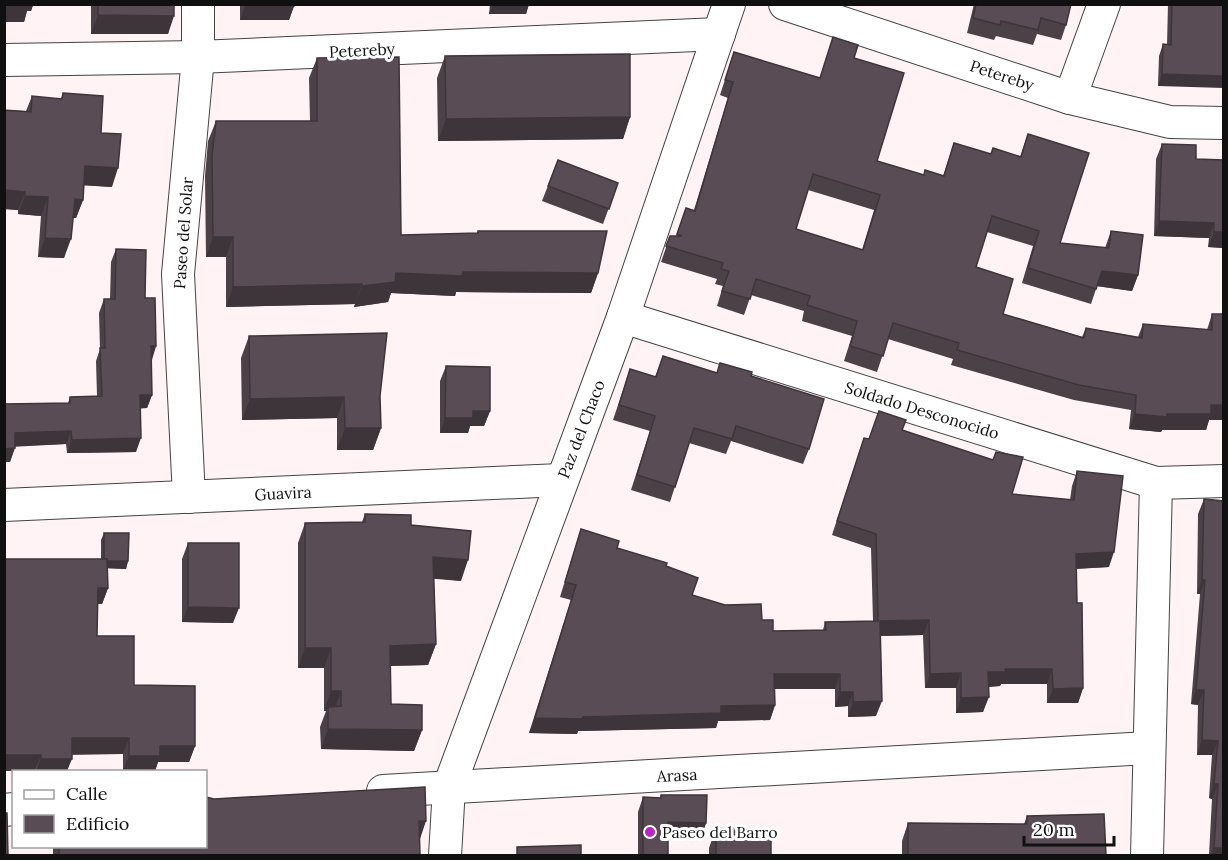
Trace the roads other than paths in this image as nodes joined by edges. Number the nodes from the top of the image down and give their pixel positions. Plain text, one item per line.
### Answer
1 (198, 4) edge
2 (729, 4) edge
3 (785, 4) edge
4 (1104, 4) edge
5 (719, 34) junction
6 (198, 57) junction
7 (4, 60) edge
8 (1070, 98) junction
9 (1224, 123) edge
10 (623, 317) junction
11 (561, 480) junction
12 (1224, 481) edge
13 (1155, 483) junction
14 (189, 497) junction
15 (4, 505) edge
16 (1148, 748) junction
17 (449, 787) junction
18 (356, 792) edge
19 (445, 855) edge
20 (1147, 855) edge

1 - 6 street, Paseo del Solar
2 - 5 street, Paz del Chaco
3 - 8 street, Petereby
4 - 8 street
5 - 6 street, Petereby
5 - 10 street, Paz del Chaco
6 - 7 street, Petereby
6 - 14 street, Paseo del Solar
8 - 9 street, Petereby
10 - 11 street, Paz del Chaco
10 - 13 street, Soldado Desconocido
11 - 14 street, Guavira
11 - 17 street, Paz del Chaco
12 - 13 street, Soldado Desconocido
13 - 16 street
14 - 15 street, Guavira
16 - 17 street, Arasa
16 - 20 street
17 - 18 street, Arasa
17 - 19 street, Paz del Chaco

